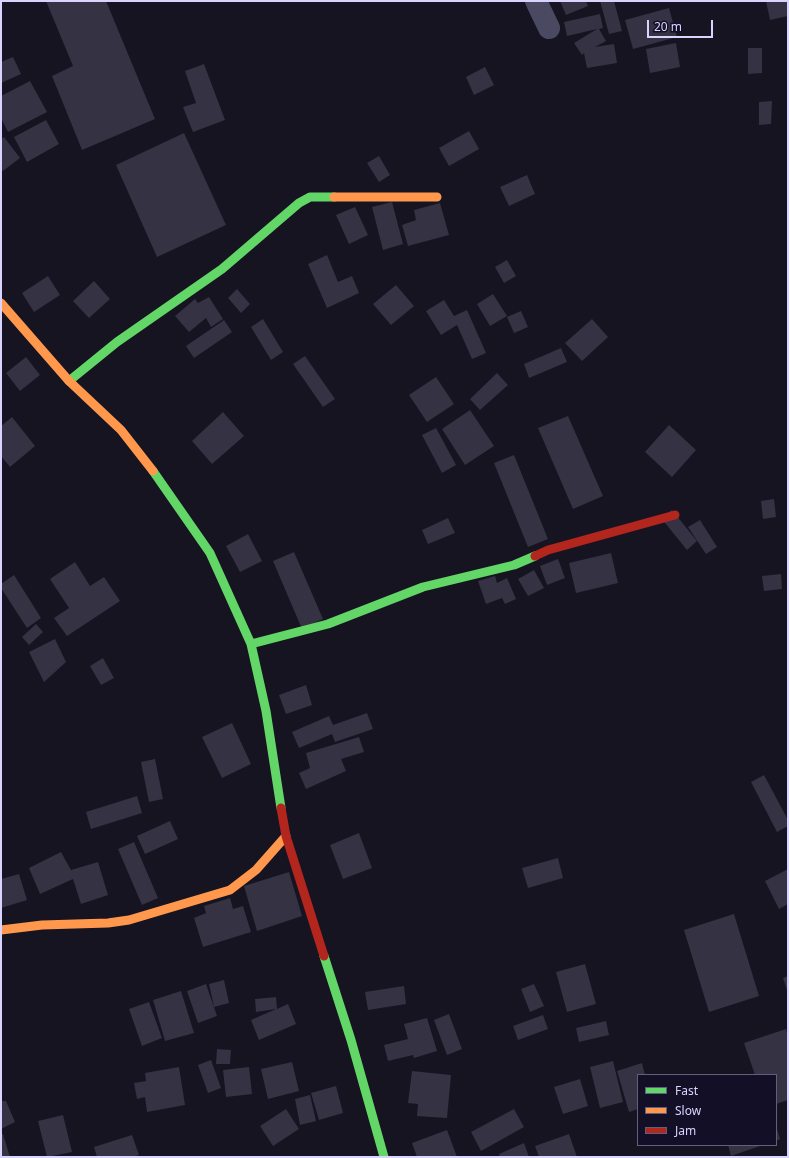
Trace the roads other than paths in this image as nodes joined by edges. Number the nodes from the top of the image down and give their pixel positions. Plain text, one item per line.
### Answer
1 (536, 1) edge
2 (549, 28) dead end
3 (437, 197) dead end
4 (1, 303) edge
5 (69, 381) junction
6 (675, 515) dead end
7 (251, 644) junction
8 (286, 836) junction
9 (1, 930) edge
10 (384, 1157) edge

1 - 2 street
3 - 5 street
4 - 5 street
5 - 7 street
6 - 7 street
7 - 8 street
8 - 9 street
8 - 10 street

